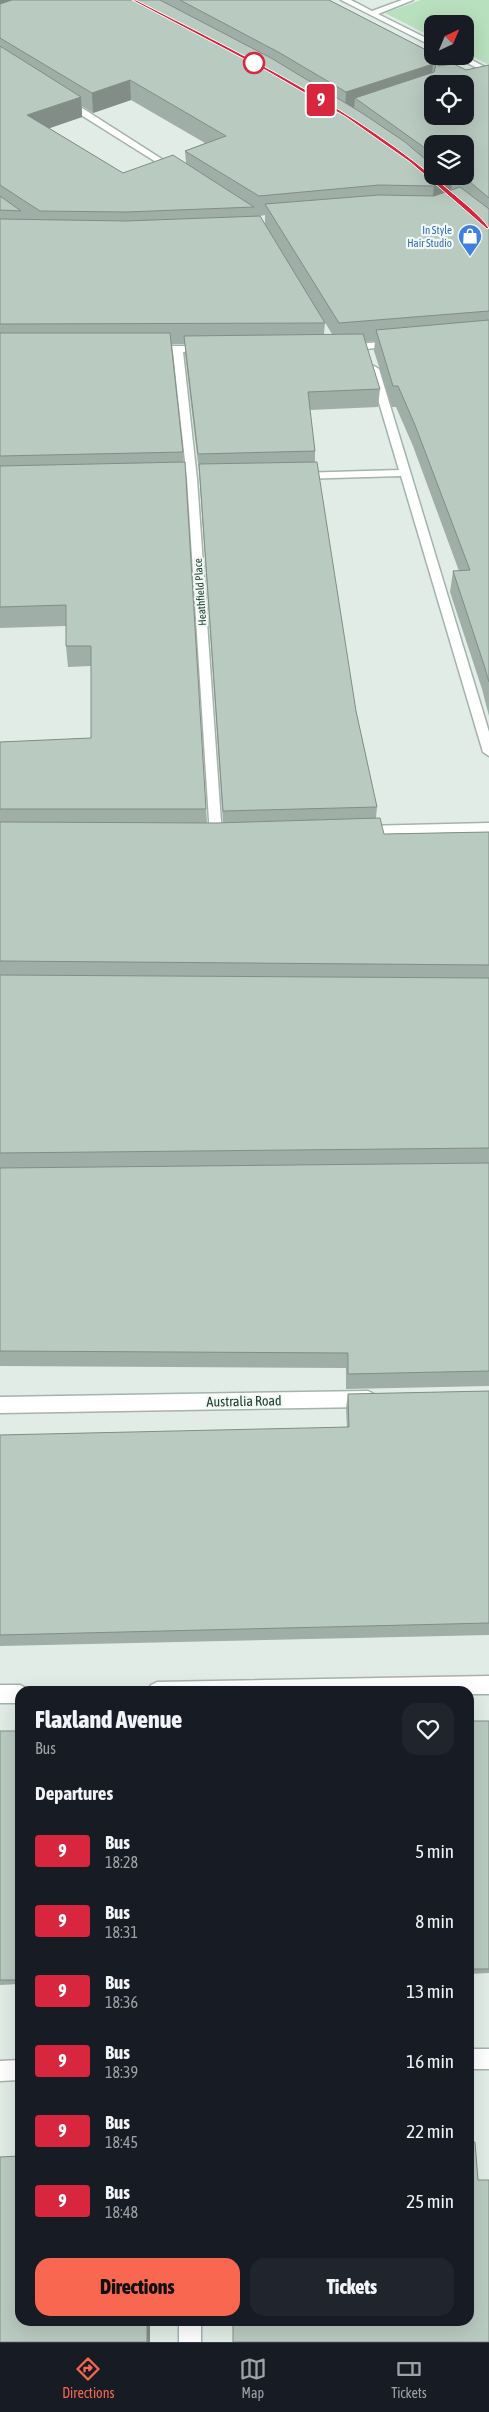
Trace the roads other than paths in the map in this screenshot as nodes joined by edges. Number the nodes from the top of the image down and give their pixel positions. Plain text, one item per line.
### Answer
1 (345, 0) edge
2 (409, 0) edge
3 (372, 14) junction
4 (424, 40) edge
5 (56, 95) edge
6 (186, 177) edge
7 (405, 343) edge
8 (367, 346) junction
9 (138, 349) edge
10 (178, 349) junction
11 (217, 349) edge
12 (334, 349) edge
13 (405, 473) junction
14 (289, 476) edge
15 (489, 752) edge
16 (489, 828) edge
17 (353, 832) edge
18 (216, 836) edge
19 (379, 1398) edge
20 (0, 1405) edge
21 (489, 1685) edge
22 (434, 1686) edge
23 (0, 1694) edge
24 (15, 1694) edge
25 (474, 2059) edge
26 (489, 2059) edge
27 (15, 2070) edge
28 (0, 2071) edge
29 (190, 2326) edge
30 (190, 2342) edge

1 - 3 street
2 - 3 street
3 - 4 street
5 - 6 street
7 - 8 street
8 - 12 street
8 - 13 street
9 - 10 street
10 - 11 street
10 - 18 street, Heathfield Place
13 - 14 street
13 - 15 street
16 - 17 street
19 - 20 street, Australia Road
21 - 22 street
23 - 24 street
25 - 26 street
27 - 28 street
29 - 30 street

